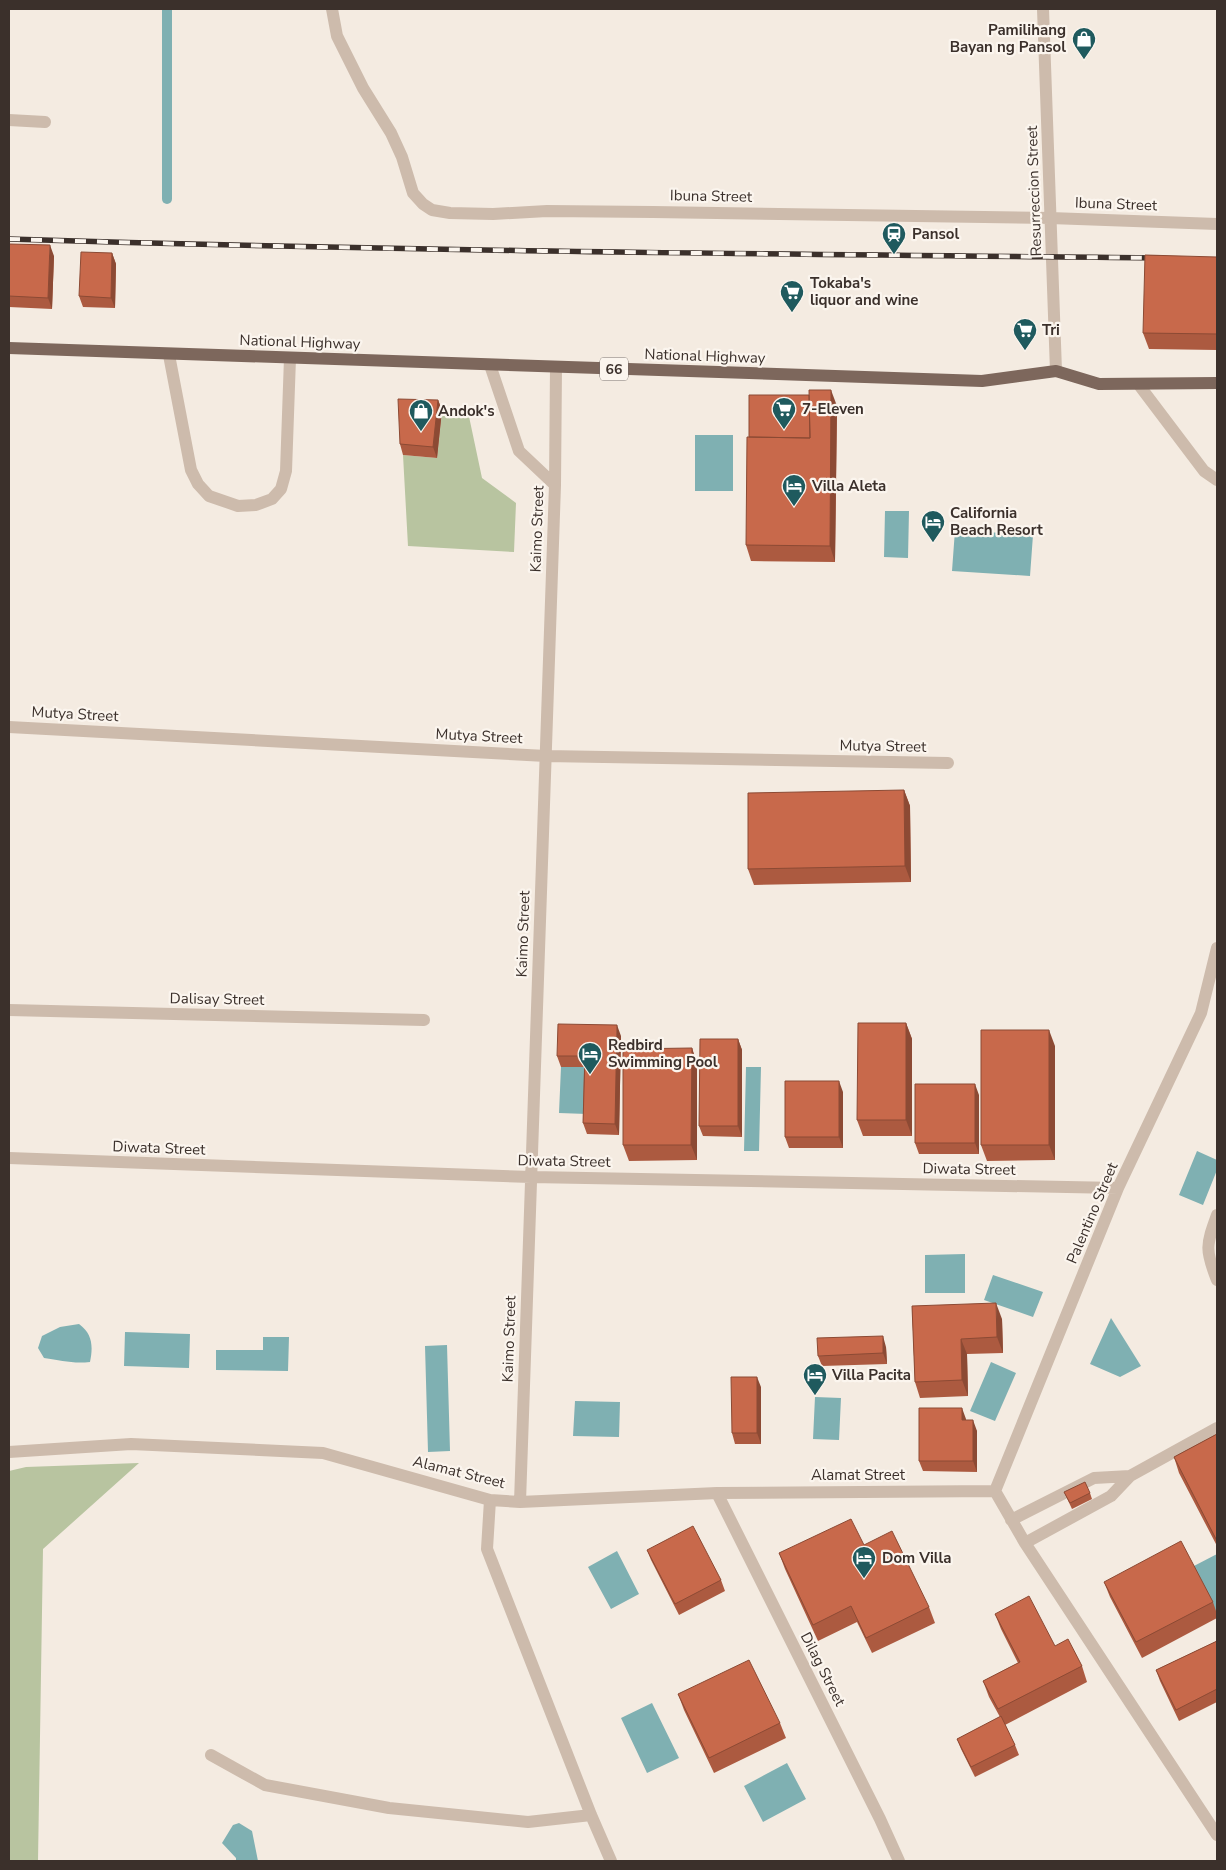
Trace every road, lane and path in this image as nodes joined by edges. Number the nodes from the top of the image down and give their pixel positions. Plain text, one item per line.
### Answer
1 (332, 9) edge
2 (1043, 9) edge
3 (9, 120) edge
4 (45, 122) dead end
5 (1050, 218) junction
6 (1217, 224) edge
7 (9, 348) edge
8 (169, 355) junction
9 (290, 358) junction
10 (490, 365) junction
11 (556, 367) junction
12 (1056, 372) junction
13 (1217, 383) edge
14 (1140, 385) junction
15 (1217, 480) edge
16 (555, 485) junction
17 (9, 727) edge
18 (546, 756) junction
19 (948, 763) dead end
20 (1217, 948) edge
21 (9, 1010) edge
22 (424, 1020) dead end
23 (9, 1158) edge
24 (532, 1177) junction
25 (1118, 1188) junction
26 (1217, 1215) edge
27 (1217, 1280) edge
28 (1217, 1428) edge
29 (9, 1452) edge
30 (1130, 1476) junction
31 (995, 1491) junction
32 (717, 1493) junction
33 (490, 1500) junction
34 (520, 1502) junction
35 (1011, 1520) junction
36 (1025, 1543) junction
37 (212, 1755) dead end
38 (591, 1815) junction
39 (1217, 1835) edge
40 (612, 1861) edge
41 (899, 1861) edge

1 - 5 street, Ibuna Street
2 - 5 street, Resurreccion Street
3 - 4 street
5 - 6 street, Ibuna Street
5 - 12 street, Resurreccion Street
7 - 8 main road, National Highway / 66
8 - 9 main road, National Highway / 66
8 - 9 street
9 - 10 main road, National Highway / 66
10 - 11 main road, National Highway / 66
10 - 16 street
11 - 12 main road, National Highway / 66
11 - 16 street, Kaimo Street
12 - 14 main road, National Highway / 66
13 - 14 main road, National Highway / 66
14 - 15 street
16 - 18 street, Kaimo Street
17 - 18 street, Mutya Street
18 - 19 street, Mutya Street
18 - 24 street, Kaimo Street
20 - 25 street, Palentino Street
21 - 22 street, Dalisay Street
23 - 24 street, Diwata Street
24 - 25 street, Diwata Street
24 - 34 street, Kaimo Street
25 - 31 street, Palentino Street
26 - 27 street
28 - 30 street
29 - 33 street, Alamat Street
30 - 35 street
30 - 36 street
31 - 32 street, Alamat Street
31 - 35 street
32 - 34 street, Alamat Street
32 - 41 street, Dilag Street
33 - 34 street, Alamat Street
33 - 38 street
35 - 36 street
36 - 39 street
37 - 38 street
38 - 40 street

